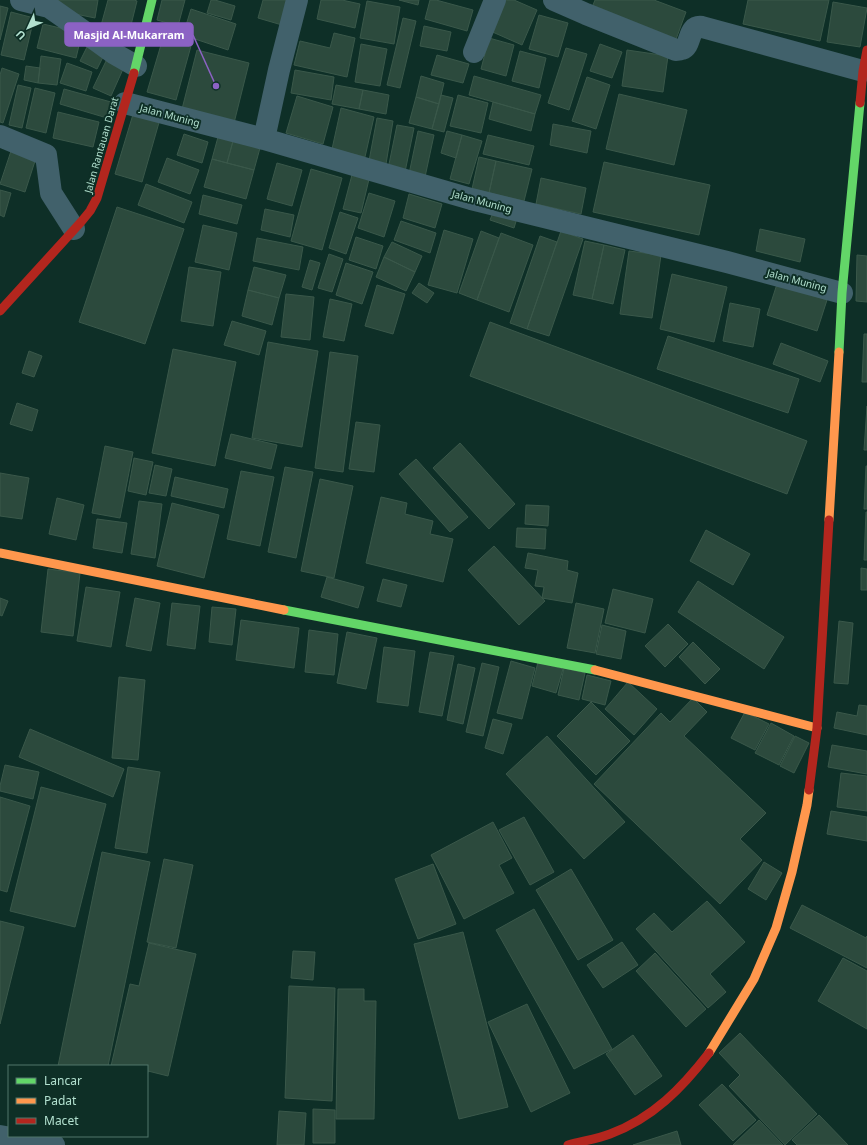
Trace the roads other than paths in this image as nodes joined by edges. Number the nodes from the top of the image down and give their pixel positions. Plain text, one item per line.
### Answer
1 (21, 0) edge
2 (152, 0) edge
3 (297, 0) edge
4 (495, 0) edge
5 (554, 0) edge
6 (49, 4) edge
7 (867, 50) edge
8 (474, 52) dead end
9 (136, 66) junction
10 (863, 71) junction
11 (125, 103) junction
12 (0, 136) edge
13 (264, 140) junction
14 (74, 229) junction
15 (842, 292) junction
16 (0, 311) edge
17 (0, 553) edge
18 (817, 728) junction
19 (0, 1136) edge
20 (54, 1145) edge
21 (568, 1145) edge

1 - 6 street
2 - 9 street, Jalan Rantauan Darat
3 - 13 street
4 - 8 street
5 - 10 street
6 - 9 street
7 - 10 street
9 - 11 street, Jalan Rantauan Darat
10 - 15 street
11 - 13 street, Jalan Muning
11 - 14 street, Jalan Rantauan Darat
12 - 14 street
13 - 15 street, Jalan Muning
14 - 16 street, Jalan Rantauan Darat
15 - 18 street
17 - 18 street
18 - 21 street
19 - 20 street

